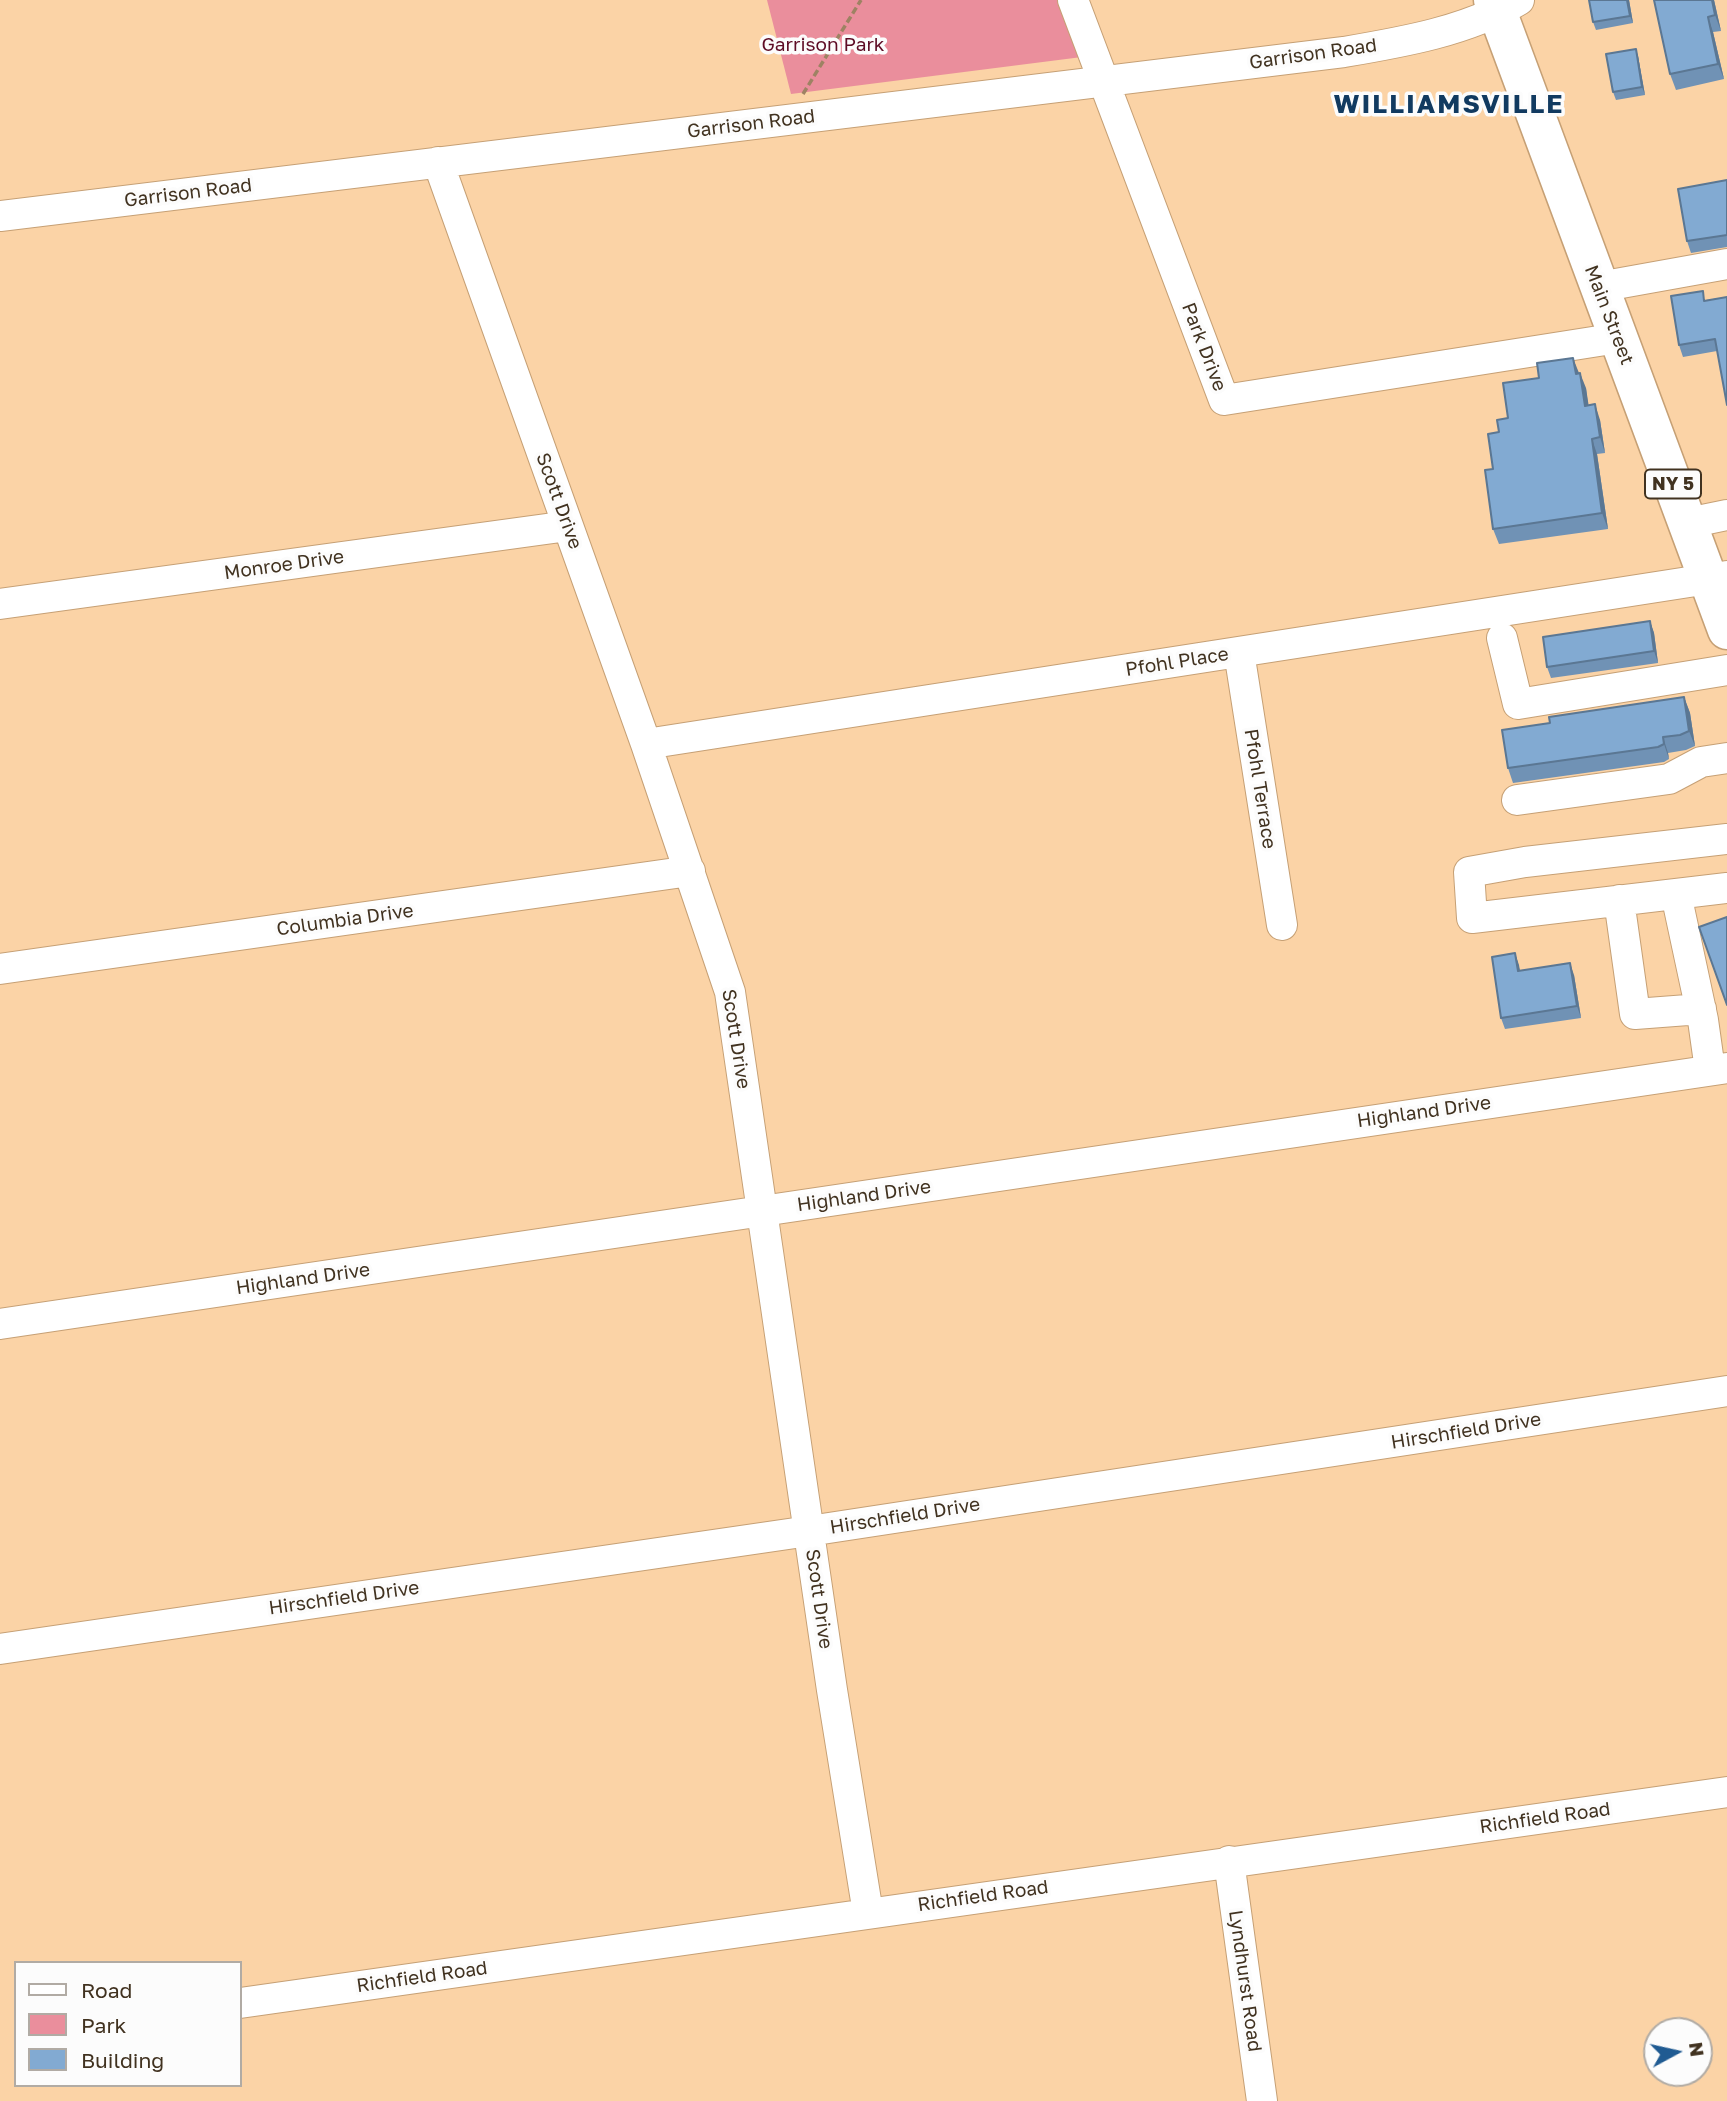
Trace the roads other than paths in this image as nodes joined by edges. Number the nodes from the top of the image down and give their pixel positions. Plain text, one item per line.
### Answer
1 (1073, 0) edge
2 (1503, 4) edge
3 (1104, 81) junction
4 (438, 162) junction
5 (0, 216) edge
6 (1727, 264) edge
7 (1599, 287) junction
8 (1618, 338) junction
9 (1727, 515) edge
10 (1688, 523) junction
11 (568, 526) junction
12 (1718, 578) edge
13 (0, 604) edge
14 (1727, 630) edge
15 (1502, 638) dead end
16 (1239, 652) junction
17 (1727, 670) edge
18 (646, 744) junction
19 (1727, 758) edge
20 (1517, 800) dead end
21 (1727, 839) edge
22 (690, 871) junction
23 (1727, 888) edge
24 (1676, 894) junction
25 (1619, 900) junction
26 (1282, 925) dead end
27 (0, 970) edge
28 (1700, 1009) junction
29 (1718, 1069) edge
30 (762, 1211) junction
31 (0, 1324) edge
32 (1727, 1391) edge
33 (809, 1531) junction
34 (0, 1648) edge
35 (1727, 1792) edge
36 (1229, 1861) junction
37 (868, 1913) junction
38 (242, 2003) edge
39 (1262, 2101) edge

1 - 3 street, Park Drive
2 - 3 street, Garrison Road
2 - 7 main road, Main Street / NY 5
3 - 4 street, Garrison Road
3 - 8 street, Park Drive
4 - 5 street, Garrison Road
4 - 11 street, Scott Drive
6 - 7 street
7 - 8 main road, Main Street / NY 5
8 - 10 main road, Main Street / NY 5
9 - 10 street
10 - 12 main road, Main Street / NY 5
11 - 13 street, Monroe Drive
11 - 18 street, Scott Drive
12 - 14 main road, Main Street / NY 5
12 - 16 street, Pfohl Place
15 - 17 street
16 - 18 street, Pfohl Place
16 - 26 street, Pfohl Terrace
18 - 22 street, Scott Drive
19 - 20 street
21 - 25 street
22 - 27 street, Columbia Drive
22 - 30 street, Scott Drive
23 - 24 street
24 - 25 street
24 - 28 street
25 - 28 street
28 - 29 street
29 - 30 street, Highland Drive
30 - 31 street, Highland Drive
30 - 33 street, Scott Drive
32 - 33 street, Hirschfield Drive
33 - 34 street, Hirschfield Drive
33 - 37 street, Scott Drive
35 - 36 street, Richfield Road
36 - 37 street, Richfield Road
36 - 39 street, Lyndhurst Road
37 - 38 street, Richfield Road

